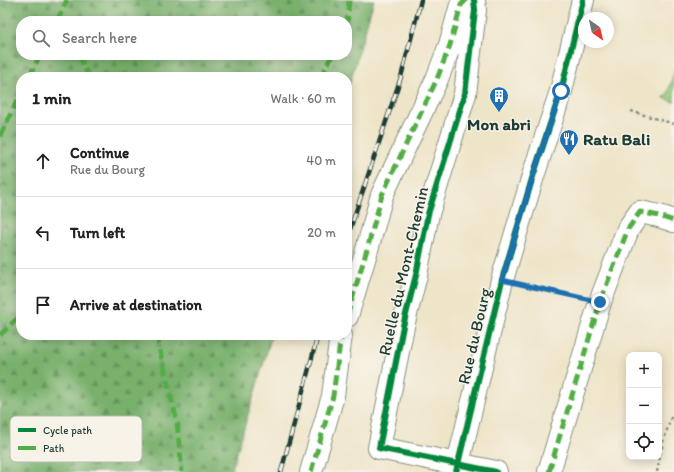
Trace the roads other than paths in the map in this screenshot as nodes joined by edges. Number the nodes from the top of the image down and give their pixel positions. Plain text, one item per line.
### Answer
1 (466, 0) edge
2 (474, 0) edge
3 (584, 0) edge
4 (674, 221) edge
5 (352, 299) edge
6 (340, 340) edge
7 (457, 468) edge
8 (311, 472) edge
9 (496, 472) edge
10 (549, 472) edge

1 - 5 street, Ruelle du Mont-Chemin
2 - 7 street, Ruelle du Mont-Chemin
3 - 7 street, Rue du Bourg
4 - 10 street
6 - 8 street
7 - 9 street

